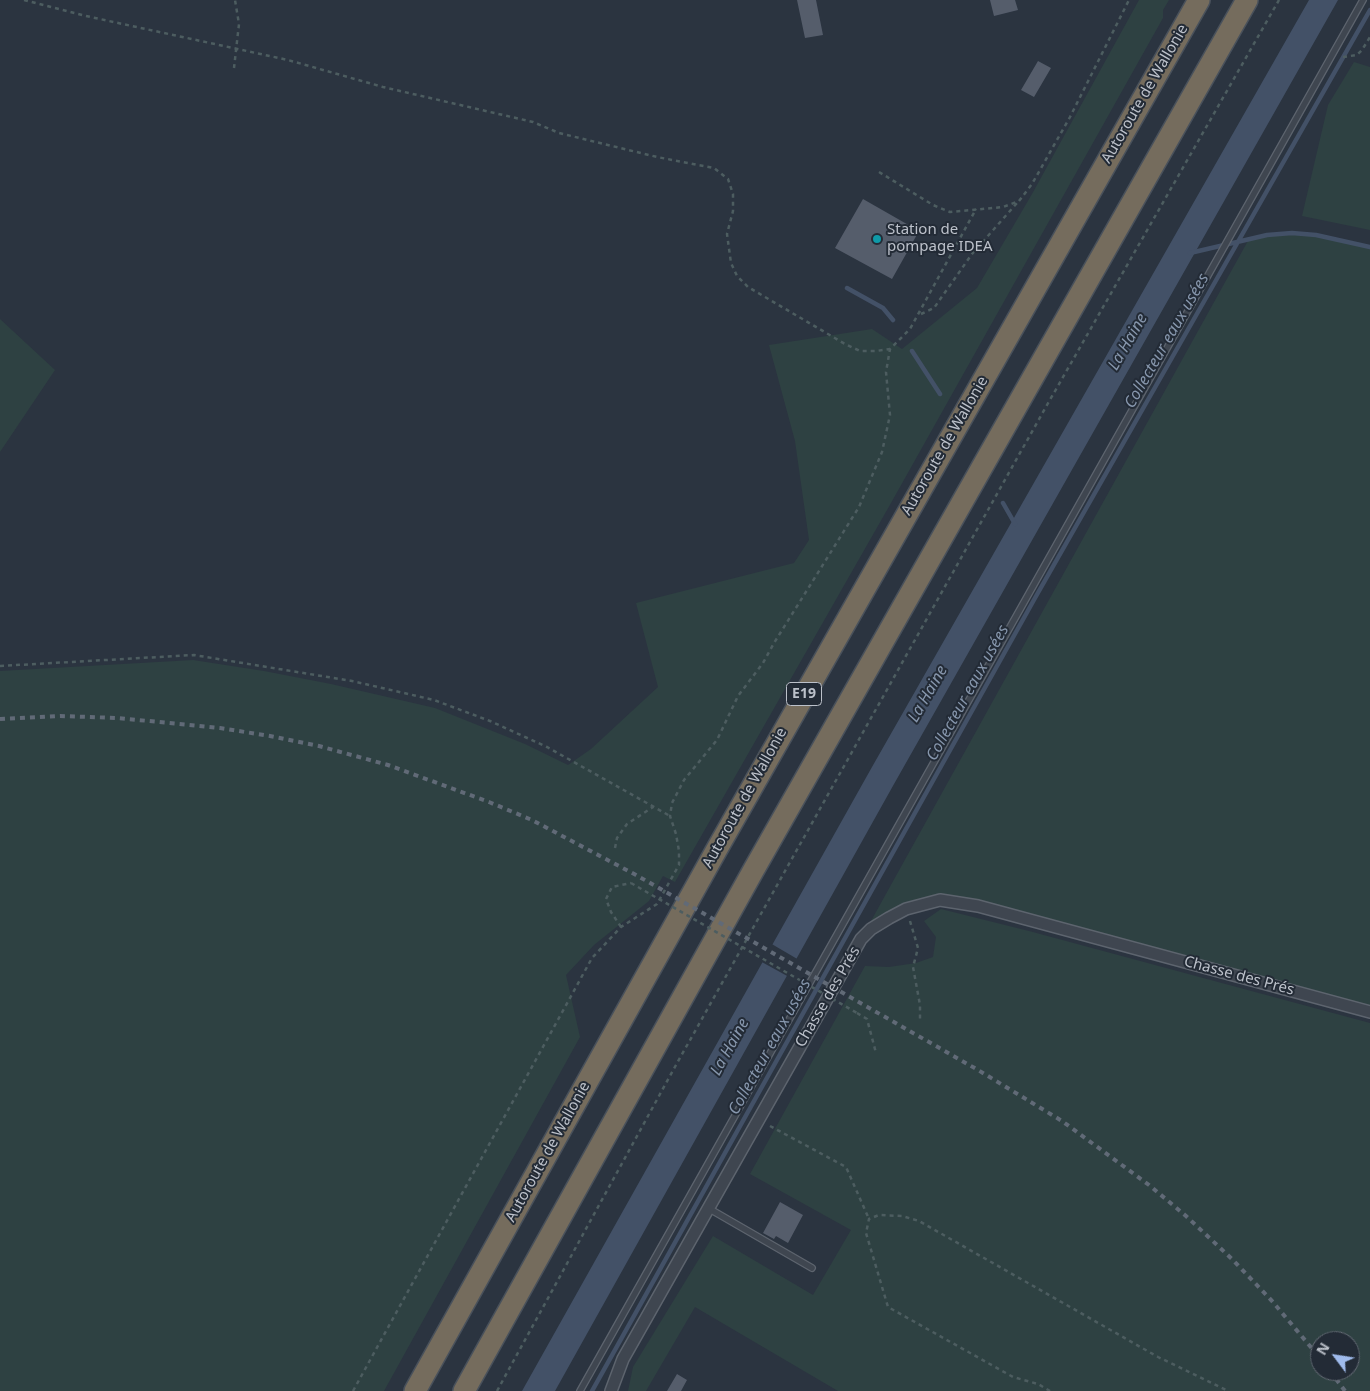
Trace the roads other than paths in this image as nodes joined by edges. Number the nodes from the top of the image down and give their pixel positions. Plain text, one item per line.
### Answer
1 (1199, 0) edge
2 (1247, 0) edge
3 (1363, 0) edge
4 (1370, 1012) edge
5 (708, 1208) junction
6 (812, 1268) dead end
7 (415, 1391) edge
8 (464, 1391) edge
9 (580, 1391) edge
10 (611, 1391) edge

1 - 7 highway, Autoroute de Wallonie / E19
2 - 8 highway, E19
3 - 9 lane
4 - 5 street, Chasse des Prés
5 - 6 lane
5 - 10 street, Chasse des Prés

